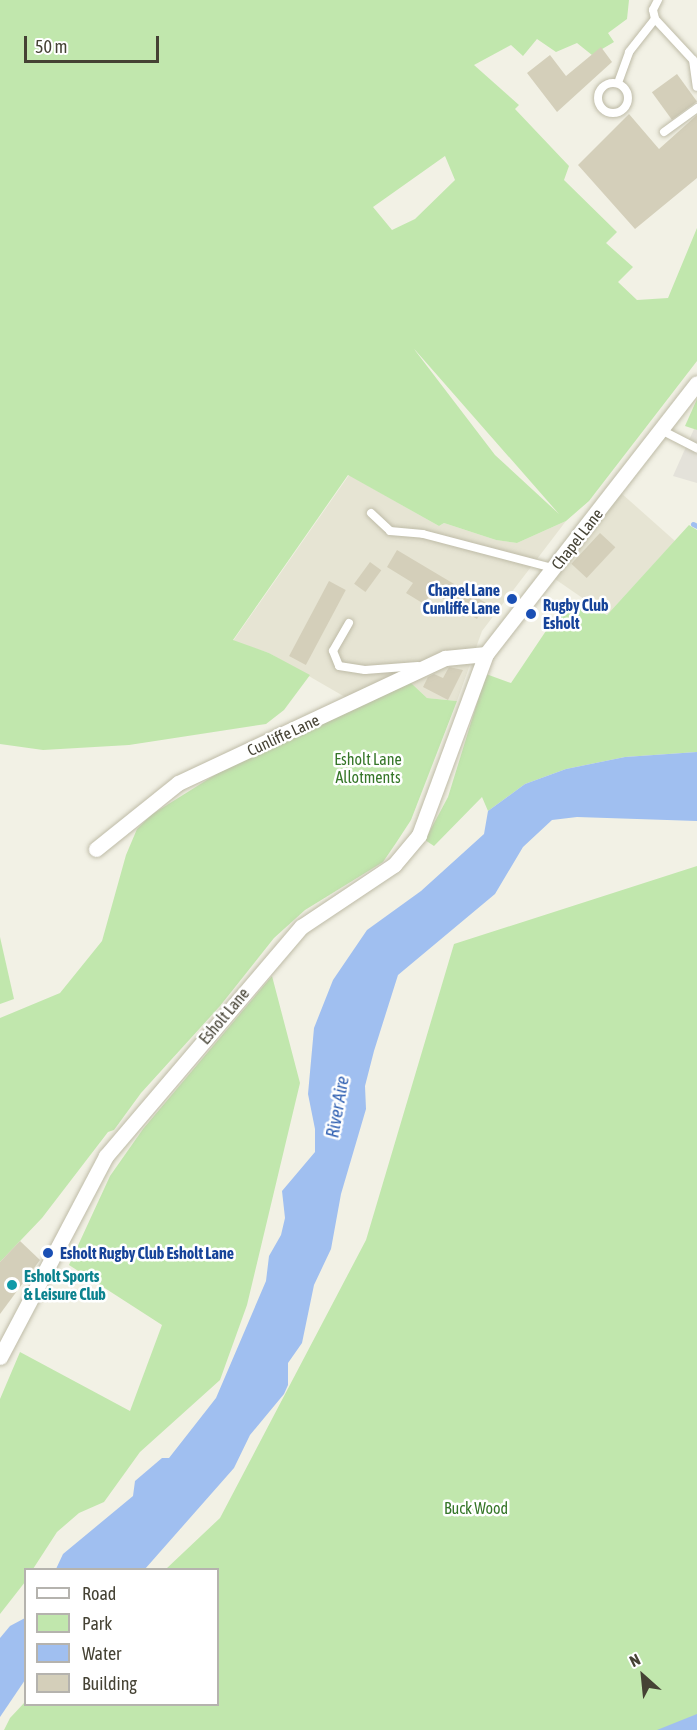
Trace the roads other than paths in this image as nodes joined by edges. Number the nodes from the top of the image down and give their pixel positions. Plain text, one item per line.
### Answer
1 (658, 0) edge
2 (655, 19) junction
3 (618, 83) junction
4 (697, 87) edge
5 (697, 108) edge
6 (664, 132) dead end
7 (697, 384) edge
8 (663, 431) junction
9 (697, 448) edge
10 (371, 513) dead end
11 (554, 568) junction
12 (348, 623) dead end
13 (486, 654) junction
14 (430, 666) junction
15 (469, 702) joint
16 (96, 849) dead end
17 (0, 1357) edge

1 - 2 lane
2 - 3 lane
2 - 4 lane
3 - 3 lane
5 - 6 lane
7 - 8 street, Chapel Lane
8 - 9 lane
8 - 11 street, Chapel Lane
10 - 11 lane
11 - 13 street, Chapel Lane
12 - 14 lane
13 - 14 street, Cunliffe Lane
13 - 15 street, Chapel Lane
14 - 16 street, Cunliffe Lane
15 - 17 street, Esholt Lane

